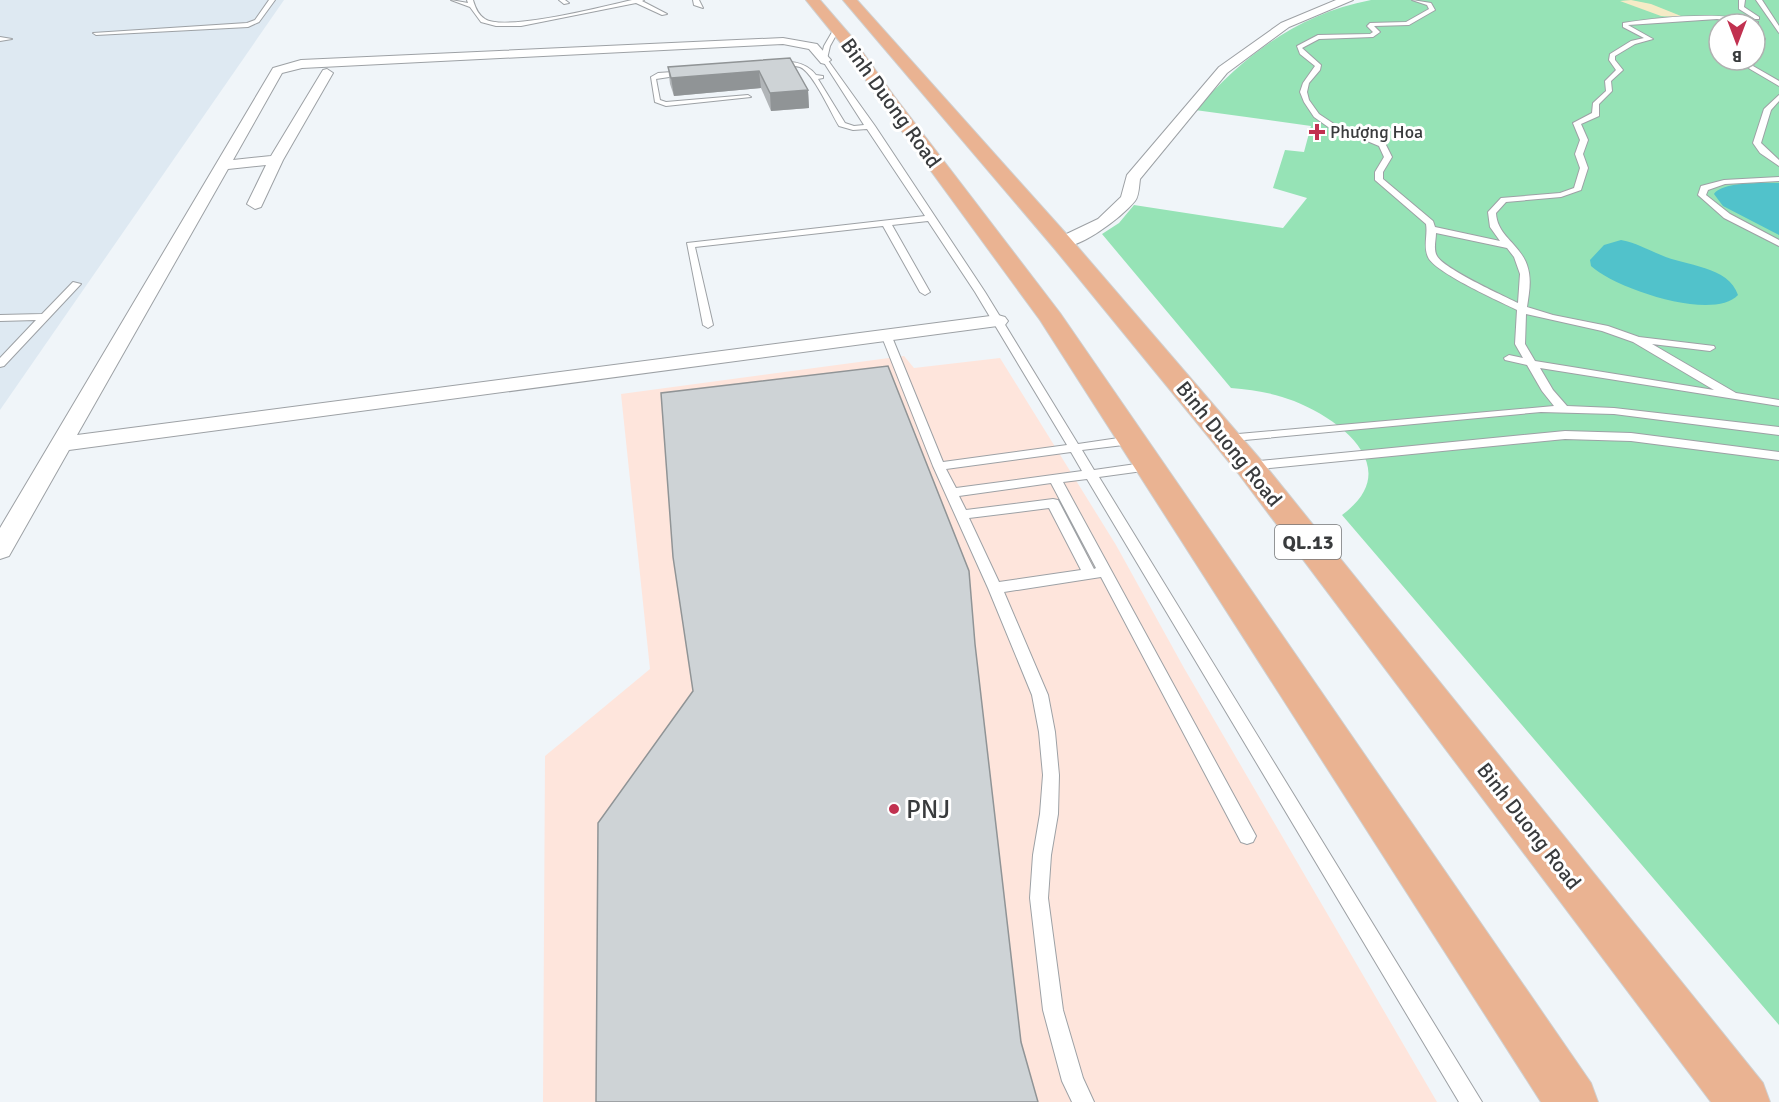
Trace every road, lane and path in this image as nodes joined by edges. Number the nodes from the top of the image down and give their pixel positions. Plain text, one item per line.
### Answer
1 (272, 0) edge
2 (454, 0) edge
3 (637, 0) edge
4 (696, 0) edge
5 (813, 0) edge
6 (1348, 0) edge
7 (1415, 0) edge
8 (1742, 0) edge
9 (1759, 0) edge
10 (471, 3) edge
11 (701, 7) dead end
12 (1748, 12) edge
13 (664, 14) dead end
14 (844, 14) edge
15 (1707, 17) edge
16 (1778, 29) edge
17 (96, 33) dead end
18 (0, 39) edge
19 (9, 39) dead end
20 (825, 59) junction
21 (767, 66) edge
22 (1759, 72) edge
23 (327, 73) dead end
24 (691, 73) edge
25 (835, 75) junction
26 (814, 78) junction
27 (1779, 84) edge
28 (748, 96) edge
29 (1779, 97) edge
30 (871, 126) junction
31 (276, 160) junction
32 (1779, 164) edge
33 (223, 165) junction
34 (1779, 179) edge
35 (255, 204) dead end
36 (932, 218) junction
37 (886, 223) junction
38 (1432, 229) junction
39 (1062, 243) junction
40 (1779, 243) edge
41 (1510, 246) junction
42 (76, 284) dead end
43 (925, 292) dead end
44 (1522, 309) junction
45 (45, 317) junction
46 (0, 318) edge
47 (998, 321) junction
48 (708, 325) dead end
49 (887, 337) junction
50 (1637, 340) junction
51 (1710, 348) dead end
52 (1509, 358) dead end
53 (1530, 363) junction
54 (0, 364) edge
55 (1733, 396) junction
56 (1779, 404) edge
57 (1563, 409) junction
58 (1779, 432) edge
59 (1227, 439) junction
60 (1132, 440) junction
61 (63, 444) junction
62 (1075, 447) junction
63 (1779, 456) edge
64 (939, 466) junction
65 (1150, 466) junction
66 (1250, 466) junction
67 (1091, 474) junction
68 (1055, 479) junction
69 (952, 493) junction
70 (962, 515) junction
71 (0, 550) edge
72 (1097, 573) junction
73 (995, 588) junction
74 (1246, 836) dead end
75 (1083, 1102) edge
76 (1471, 1102) edge
77 (1572, 1102) edge
78 (1744, 1102) edge

1 - 17 lane
2 - 10 lane
3 - 10 lane
3 - 13 lane
4 - 11 lane
5 - 14 highway, Binh Duong Road / QL.13
6 - 39 street
7 - 38 lane
8 - 12 lane
9 - 16 lane
14 - 20 lane
14 - 39 highway, Binh Duong Road / QL.13
14 - 60 highway, Binh Duong Road / QL.13
15 - 41 lane
18 - 19 lane
20 - 25 lane
20 - 33 street
21 - 26 lane
22 - 27 lane
23 - 31 street
24 - 28 lane
25 - 26 lane
25 - 30 lane
26 - 30 lane
29 - 32 lane
30 - 36 lane
31 - 33 street
31 - 35 street
33 - 61 street
34 - 40 lane
36 - 37 lane
36 - 47 lane
37 - 43 lane
37 - 48 lane
38 - 41 lane
38 - 44 lane
39 - 59 highway, Binh Duong Road / QL.13
41 - 44 lane
42 - 45 lane
44 - 50 lane
44 - 53 lane
45 - 46 lane
45 - 54 lane
47 - 49 street
47 - 62 lane
49 - 61 street
49 - 64 lane
50 - 51 lane
50 - 55 lane
52 - 53 lane
53 - 55 lane
53 - 57 lane
55 - 56 lane
57 - 58 lane
57 - 59 lane
59 - 66 highway, Binh Duong Road / QL.13
60 - 62 lane
60 - 65 highway, Binh Duong Road / QL.13
61 - 71 street
62 - 64 lane
62 - 67 lane
63 - 66 lane
64 - 69 lane
65 - 67 lane
65 - 77 highway, Binh Duong Road / QL.13
66 - 78 highway, Binh Duong Road / QL.13
67 - 68 lane
67 - 76 lane
68 - 69 lane
68 - 72 lane
69 - 70 lane
70 - 72 lane
70 - 73 lane
72 - 73 lane
72 - 74 lane
73 - 75 lane

